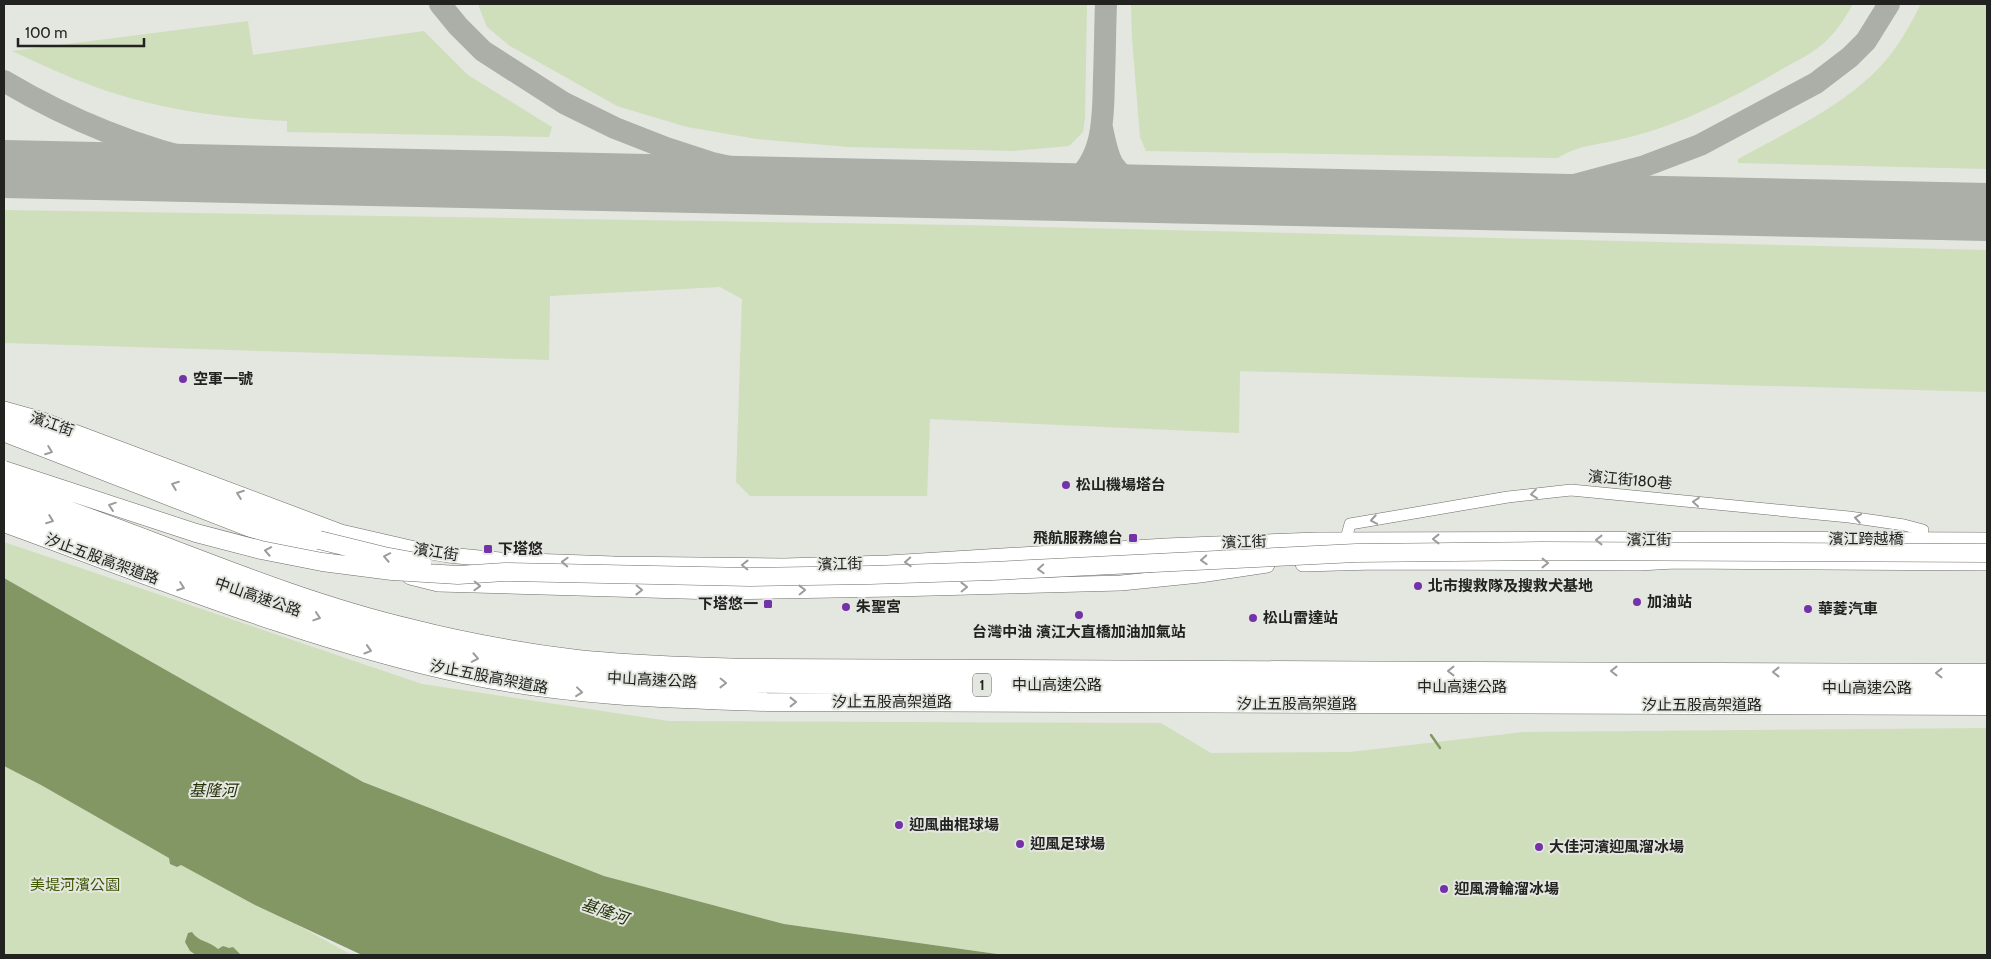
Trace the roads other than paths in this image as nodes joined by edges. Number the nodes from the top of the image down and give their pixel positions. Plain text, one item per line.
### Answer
1 (4, 409) edge
2 (4, 420) edge
3 (4, 434) edge
4 (4, 470) edge
5 (4, 488) edge
6 (4, 504) edge
7 (4, 522) edge
8 (1923, 530) junction
9 (1987, 531) edge
10 (341, 532) junction
11 (1745, 539) joint
12 (1346, 540) junction
13 (1700, 540) junction
14 (1987, 540) edge
15 (1166, 546) junction
16 (1987, 553) edge
17 (334, 556) junction
18 (1642, 563) junction
19 (1987, 563) edge
20 (1987, 568) edge
21 (505, 572) junction
22 (1167, 579) junction
23 (1987, 673) edge
24 (1987, 689) edge
25 (1987, 706) edge

10 -> 1 main road, 濱江街
21 -> 2 highway, bridge
3 -> 17 main road, 濱江街
21 -> 4 highway, bridge
23 -> 5 highway, 中山高速公路 / 1, bridge
6 -> 24 highway, 中山高速公路 / 1, bridge
7 -> 25 highway, 汐止五股高架道路 / 1, bridge
8 - 9 main road, 濱江街
8 -> 12 street, 濱江街180巷
8 - 13 main road, 濱江街
15 -> 10 main road, 濱江街
10 - 17 main road
11 - 13 main road, 濱江街
11 - 14 main road, 濱江跨越橋
13 -> 12 main road, 濱江街
12 - 15 main road, 濱江街
15 - 22 main road
16 -> 21 highway, bridge
17 -> 22 main road, 濱江街
18 - 19 main road, 濱江街
18 - 20 main road, 濱江街
22 -> 18 main road, 濱江街

